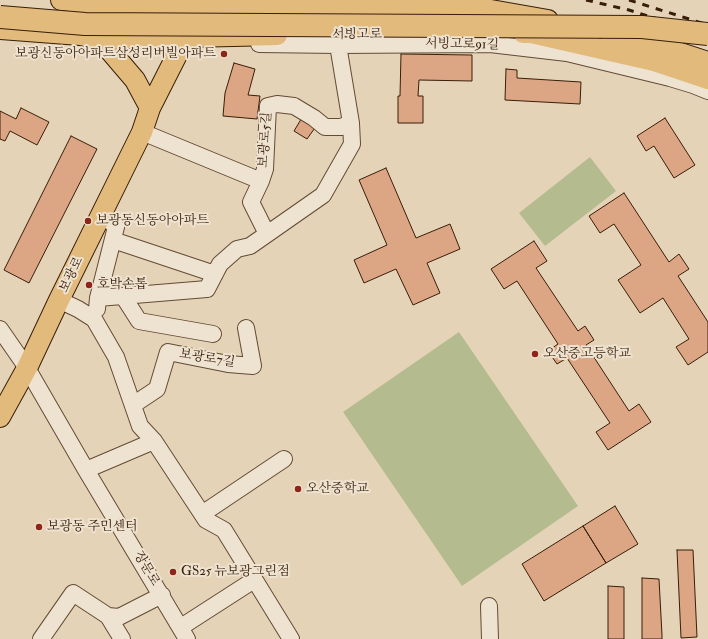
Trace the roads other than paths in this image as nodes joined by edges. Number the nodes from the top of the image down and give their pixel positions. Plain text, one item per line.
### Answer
1 (61, 0) edge
2 (96, 4) junction
3 (306, 4) junction
4 (192, 5) junction
5 (0, 7) edge
6 (0, 17) edge
7 (708, 19) edge
8 (0, 29) edge
9 (708, 34) edge
10 (80, 35) junction
11 (303, 35) junction
12 (186, 37) junction
13 (210, 37) junction
14 (100, 39) junction
15 (338, 45) junction
16 (708, 62) edge
17 (708, 79) edge
18 (708, 91) edge
19 (150, 108) junction
20 (351, 123) junction
21 (142, 132) junction
22 (261, 181) junction
23 (102, 214) junction
24 (267, 234) junction
25 (113, 240) junction
26 (215, 274) junction
27 (123, 296) junction
28 (98, 298) junction
29 (59, 300) junction
30 (96, 322) junction
31 (246, 328) dead end
32 (0, 329) edge
33 (213, 334) dead end
34 (27, 368) junction
35 (133, 405) junction
36 (0, 417) edge
37 (154, 441) junction
38 (284, 459) dead end
39 (86, 470) junction
40 (202, 514) junction
41 (254, 580) junction
42 (162, 596) junction
43 (489, 606) dead end
44 (108, 616) junction
45 (184, 633) edge
46 (41, 639) edge
47 (122, 639) edge
48 (291, 639) edge
49 (490, 639) edge

1 - 2 main road
2 - 4 main road
2 - 10 main road
3 - 4 main road
3 - 11 main road
3 - 16 main road
4 - 12 main road, 보광로
5 - 7 highway
6 - 9 highway, bridge
8 - 10 main road, 서빙고로
10 - 14 main road, 서빙고로
11 - 13 main road, 서빙고로
11 - 17 main road, 서빙고로
12 - 13 main road, 서빙고로
12 - 14 main road, 서빙고로
12 - 19 main road, 보광로
13 - 15 street, 서빙고로91길
14 - 19 main road
15 - 18 street, 서빙고로91길
15 - 20 street
19 - 21 main road, 보광로
20 - 22 street, 보광로5길
20 - 24 street
21 - 22 street
21 - 23 main road, 보광로
22 - 24 street, 보광로5길
23 - 25 street
23 - 29 main road, 보광로
24 - 26 street
25 - 26 street
25 - 28 street
26 - 27 street
27 - 28 street
27 - 33 street
28 - 30 street
29 - 30 street
29 - 34 main road, 보광로
30 - 35 street
31 - 35 street, 보광로7길
32 - 34 street, 장문로
34 - 36 main road, 보광로
34 - 39 street, 장문로
35 - 37 street
37 - 39 street
37 - 40 street
38 - 40 street
39 - 42 street, 장문로
40 - 41 street
41 - 45 street, 장문로
41 - 48 street
42 - 44 street
42 - 45 street, 장문로
43 - 49 street
44 - 46 street
44 - 47 street

